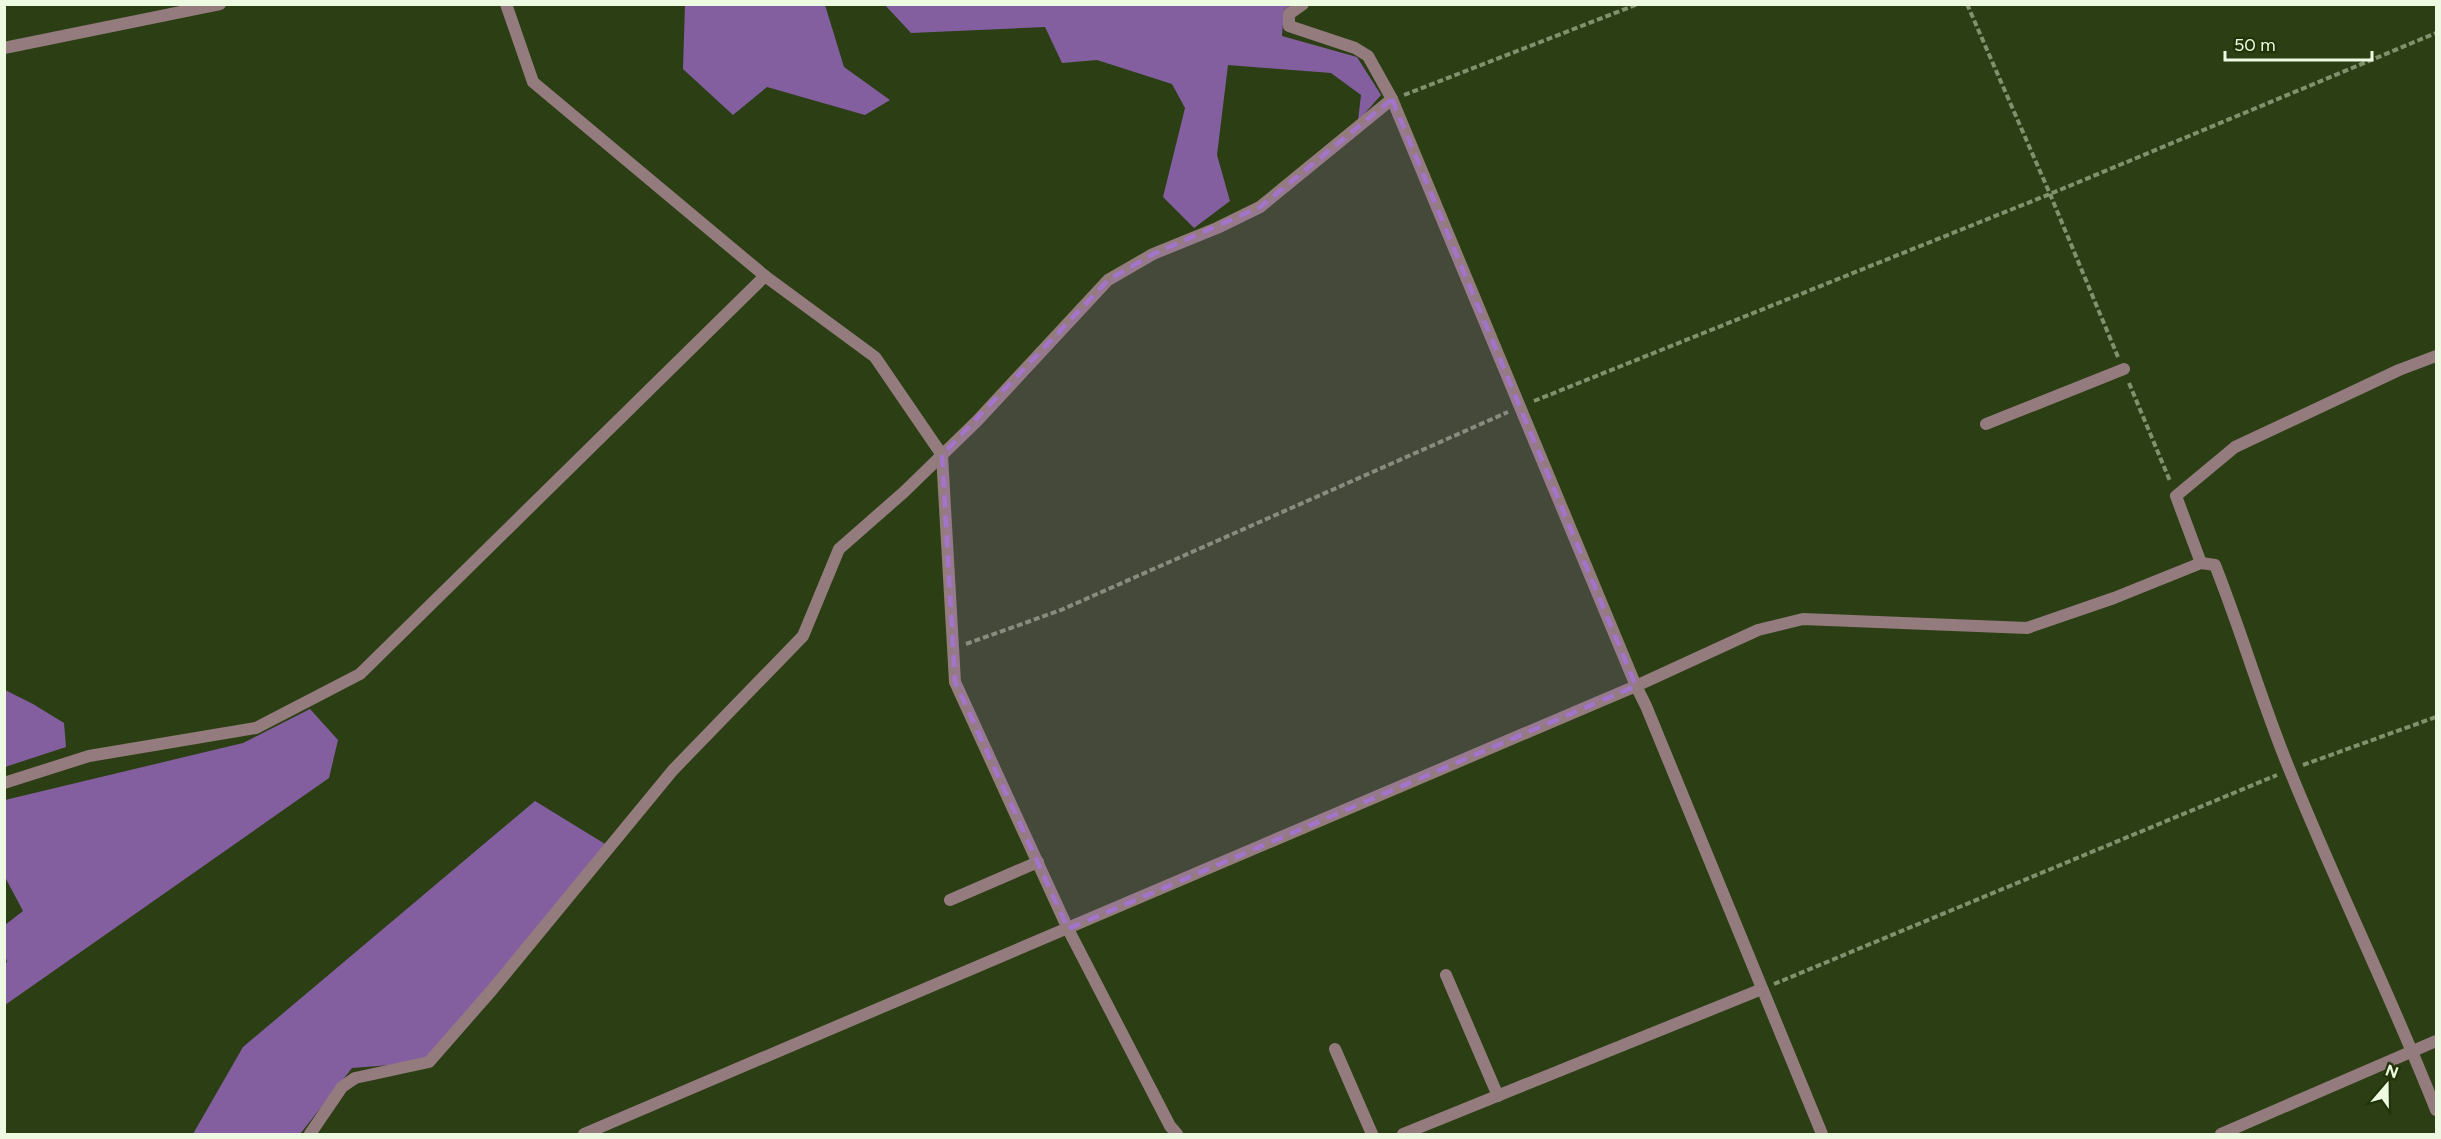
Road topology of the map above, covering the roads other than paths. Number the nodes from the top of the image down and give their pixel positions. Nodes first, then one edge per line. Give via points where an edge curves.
1 (220, 4) edge
2 (506, 4) edge
3 (1303, 4) edge
4 (4, 48) edge
5 (1392, 99) junction
6 (765, 276) junction
7 (2436, 356) edge
8 (2124, 369) road end
9 (1986, 424) dead end
10 (942, 455) junction
11 (2201, 563) junction
12 (1636, 686) junction
13 (4, 783) edge
14 (1038, 862) junction
15 (950, 900) dead end
16 (1068, 929) junction
17 (1446, 975) dead end
18 (1762, 989) junction
19 (2436, 1041) edge
20 (1335, 1048) dead end
21 (2413, 1051) junction
22 (1498, 1096) junction
23 (2436, 1110) edge
24 (310, 1134) edge
25 (584, 1134) edge
26 (1177, 1134) edge
27 (1372, 1134) edge
28 (1403, 1134) edge
29 (1822, 1134) edge
30 (2221, 1134) edge

1 - 4 street
2 - 6 street via 533,82
3 - 5 street via 1289,14 1289,26 1368,56
5 - 10 street via 1260,207 1153,254 1108,280
5 - 12 street
6 - 10 street via 875,357
6 - 13 street via 360,674 256,728 89,756
7 - 11 street via 2235,447 2176,496
8 - 9 street
10 - 14 street via 955,682
10 - 24 street via 839,549 803,636 673,770 429,1062 355,1078 342,1087
11 - 12 street via 2027,628 1803,619 1758,630
11 - 21 street via 2215,565 2289,770
12 - 16 street
12 - 18 street
14 - 15 street
14 - 16 street
16 - 25 street
16 - 26 street
17 - 22 street
18 - 22 street
18 - 29 street
19 - 21 street
20 - 27 street
21 - 23 street
21 - 30 street
22 - 28 street

